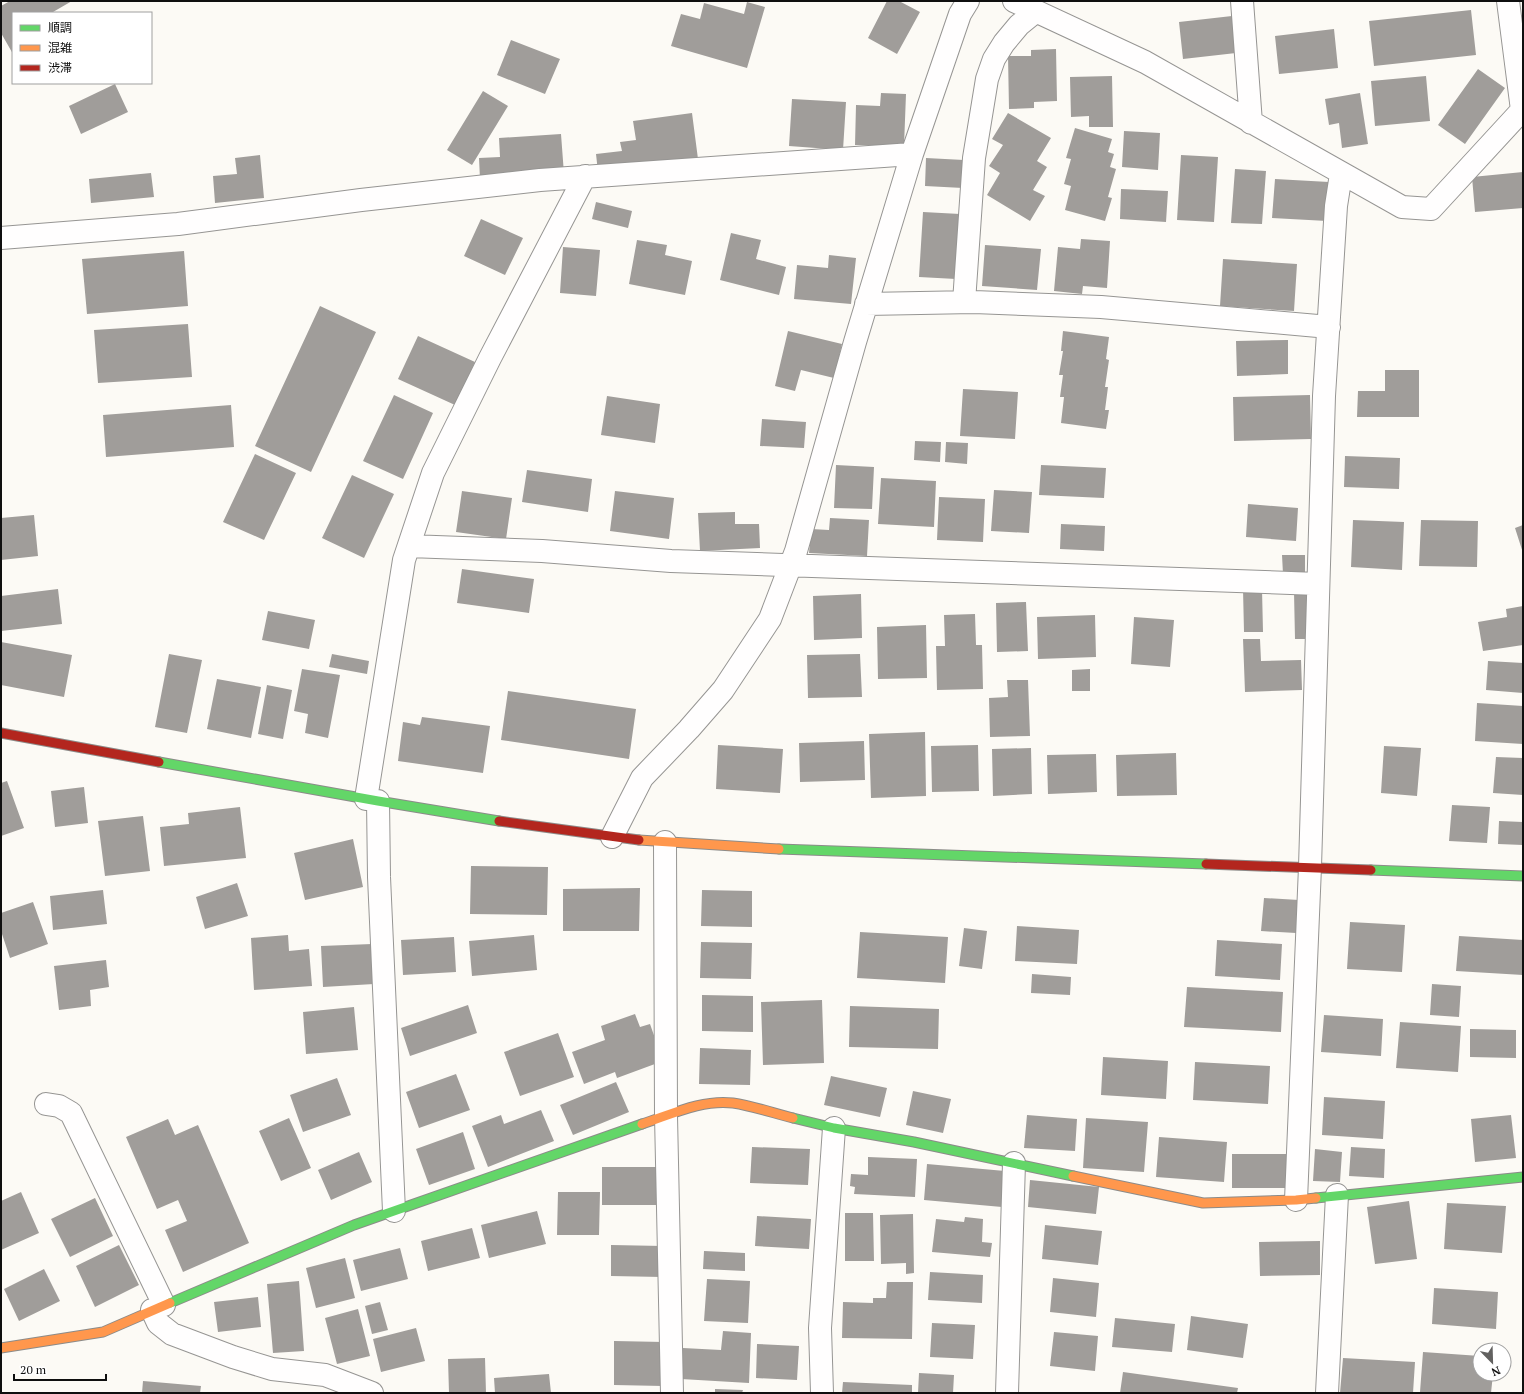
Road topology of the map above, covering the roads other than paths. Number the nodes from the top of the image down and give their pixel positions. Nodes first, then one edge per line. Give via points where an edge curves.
1 (968, 1) edge
2 (1014, 1) edge
3 (1242, 1) edge
4 (1508, 1) edge
5 (1035, 12) junction
6 (1522, 110) edge
7 (1251, 123) junction
8 (912, 154) junction
9 (1341, 174) junction
10 (585, 176) junction
11 (1, 238) edge
12 (964, 302) junction
13 (866, 304) junction
14 (1329, 327) junction
15 (409, 546) junction
16 (791, 564) junction
17 (1318, 584) junction
18 (1, 733) edge
19 (372, 800) junction
20 (612, 837) junction
21 (664, 842) junction
22 (1310, 867) junction
23 (1523, 876) edge
24 (46, 1104) dead end
25 (666, 1116) junction
26 (834, 1128) junction
27 (1014, 1162) junction
28 (1523, 1177) edge
29 (1337, 1195) junction
30 (1296, 1200) junction
31 (394, 1211) junction
32 (158, 1307) junction
33 (1, 1348) edge
34 (372, 1393) edge
35 (672, 1393) edge
36 (822, 1393) edge
37 (1008, 1393) edge
38 (1327, 1393) edge

1 - 8 street via 960,14
2 - 5 street
3 - 7 street
4 - 6 street
5 - 7 street via 1145,62
5 - 12 street via 1018,25 1004,43 994,59 987,79 974,158
6 - 9 street via 1431,209 1402,208
7 - 9 street
8 - 10 street
8 - 13 street
9 - 14 street via 1336,206
10 - 11 street via 361,200 178,224
10 - 15 street via 433,473
12 - 13 street
12 - 14 street via 1101,308
13 - 16 street
14 - 17 street via 1324,396
15 - 16 street via 542,551 671,561
15 - 19 street via 404,560
16 - 17 street
16 - 20 street via 770,619 723,690 642,778
17 - 22 street
18 - 19 street
19 - 20 street
19 - 31 street via 379,892
20 - 21 street
21 - 22 street via 755,848
21 - 25 street
22 - 23 street
22 - 30 street
24 - 32 street via 59,1106 71,1113
25 - 26 street via 693,1107 732,1103
25 - 31 street
25 - 35 street
26 - 27 street
26 - 36 street via 820,1328
27 - 30 street via 1203,1203
27 - 37 street
28 - 29 street
29 - 30 street
29 - 38 street
31 - 32 street
32 - 33 street via 103,1332
32 - 34 street via 158,1323 172,1334 260,1367 325,1375

